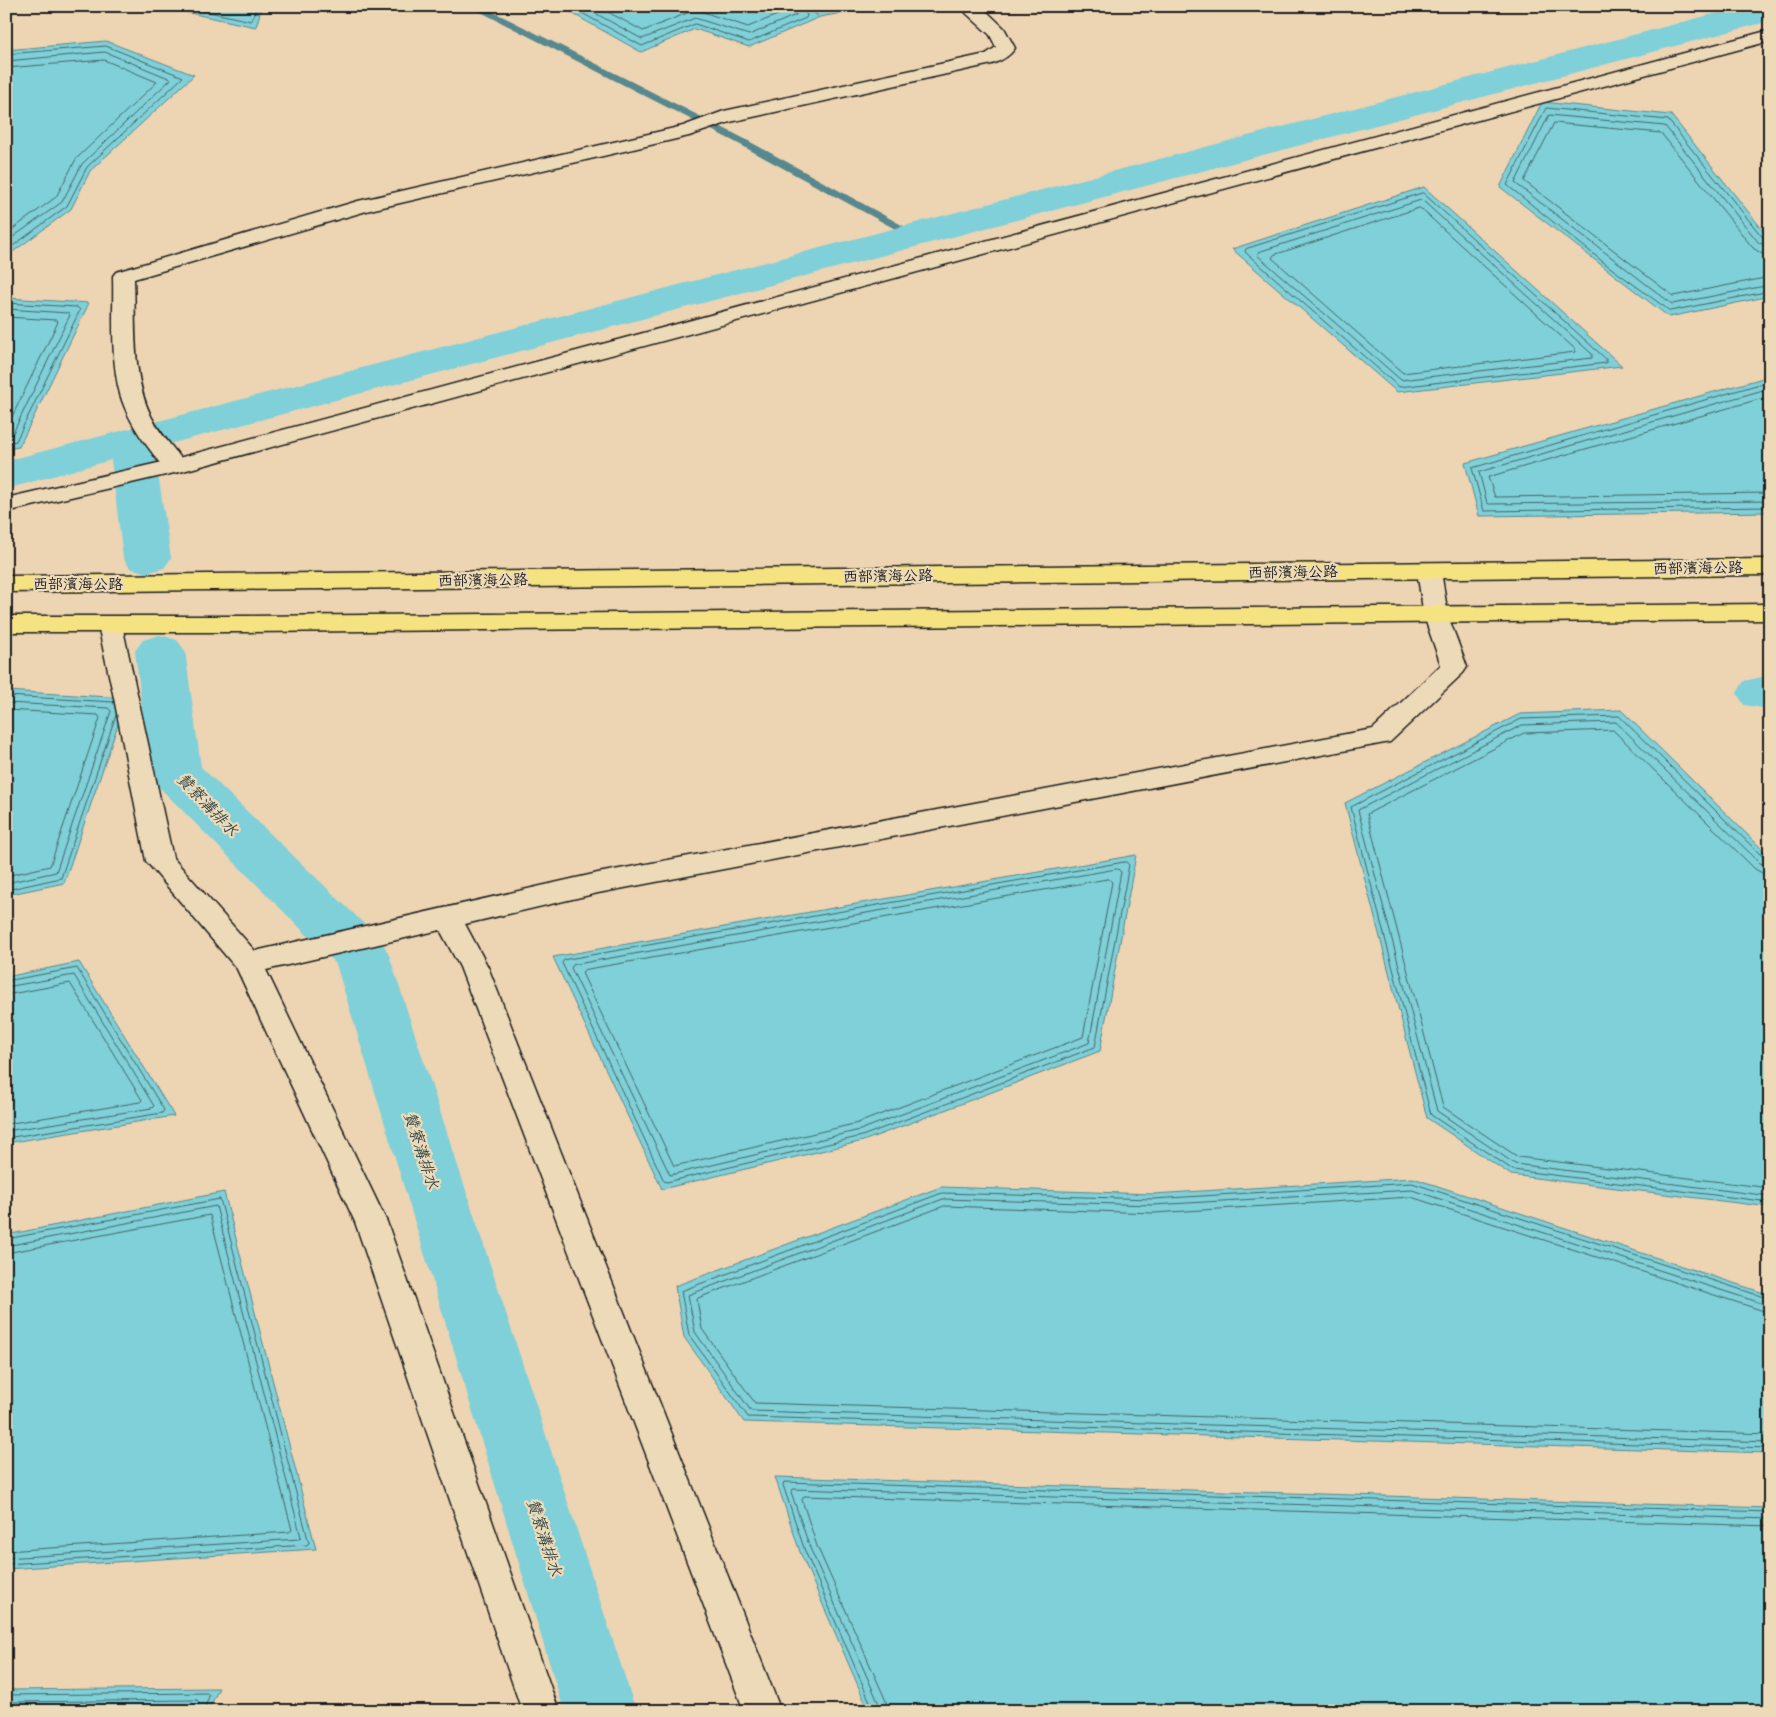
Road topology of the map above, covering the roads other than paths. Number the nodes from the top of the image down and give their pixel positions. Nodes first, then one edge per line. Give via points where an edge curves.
1 (972, 6) edge
2 (1770, 35) edge
3 (168, 459) junction
4 (6, 506) edge
5 (1770, 567) edge
6 (1429, 571) junction
7 (6, 584) edge
8 (1770, 612) edge
9 (1436, 616) junction
10 (6, 624) edge
11 (110, 625) junction
12 (447, 918) junction
13 (249, 962) junction
14 (541, 1711) edge
15 (763, 1711) edge

1 - 3 street via 998,32 1006,48 992,58 724,117 689,130 365,205 122,276 130,385 143,423
2 - 3 street
3 - 4 street via 78,490
5 - 6 main road, 西部濱海公路
6 - 7 main road, 西部濱海公路
6 - 9 street
8 - 9 main road
9 - 11 main road
9 - 12 street via 1454,667 1381,736 598,883
10 - 11 main road
11 - 13 street via 160,861
12 - 13 street
12 - 15 street via 474,967
13 - 14 street via 371,1222

